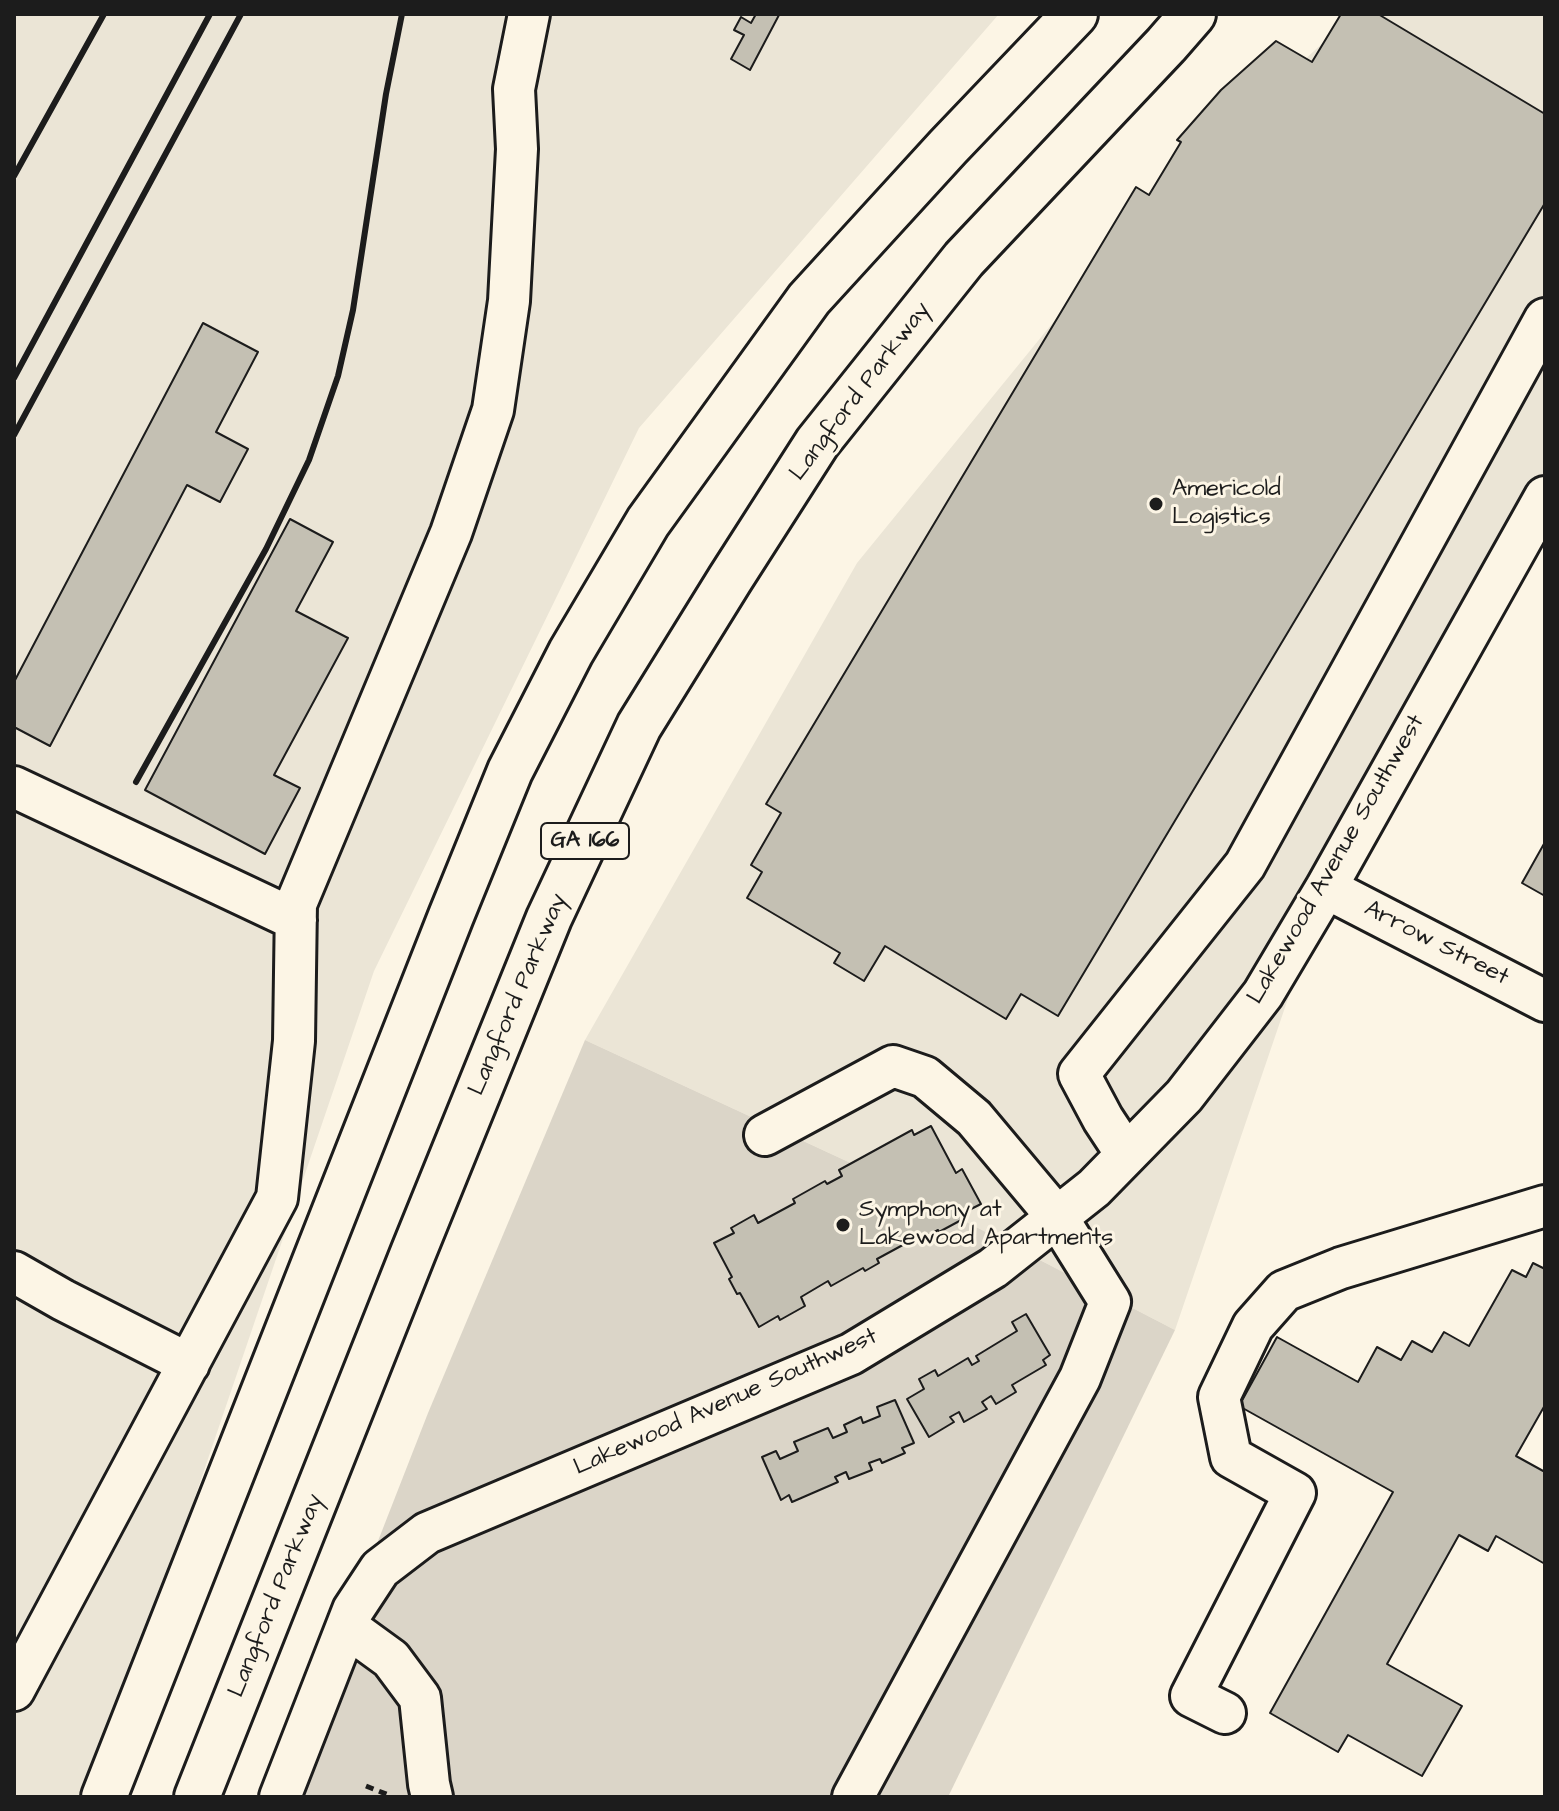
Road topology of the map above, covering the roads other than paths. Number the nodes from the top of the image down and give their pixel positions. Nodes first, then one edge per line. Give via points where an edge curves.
1 (529, 14) edge
2 (1075, 14) edge
3 (1193, 14) edge
4 (1545, 319) edge
5 (1545, 497) edge
6 (14, 787) edge
7 (1326, 888) junction
8 (296, 920) junction
9 (1545, 1001) edge
10 (765, 1135) dead end
11 (1126, 1154) junction
12 (1545, 1206) edge
13 (1057, 1217) junction
14 (14, 1272) edge
15 (189, 1364) junction
16 (347, 1627) junction
17 (25, 1645) edge
18 (14, 1690) edge
19 (1225, 1713) dead end
20 (104, 1797) edge
21 (197, 1797) edge
22 (280, 1797) edge
23 (432, 1797) edge
24 (853, 1797) edge

1 - 8 street via 514,89 517,149 509,301 493,410 451,533 296,904
2 - 20 highway via 809,299 648,522 571,652 510,771
3 - 21 highway, Langford Parkway / GA 166 via 964,259 817,443 639,726 549,918
4 - 11 street via 1245,865 1079,1074
5 - 7 street, Lakewood Avenue Southwest
6 - 8 street
7 - 9 street, Arrow Street
7 - 11 street, Lakewood Avenue Southwest via 1263,994 1184,1096
8 - 15 street via 294,1041 277,1198
10 - 13 street via 893,1066 925,1077 974,1118
11 - 13 street, Lakewood Avenue Southwest
12 - 19 street via 1341,1268 1284,1291 1253,1326 1219,1397 1231,1457 1295,1493 1191,1696
13 - 16 street, Lakewood Avenue Southwest via 993,1268 851,1354 427,1533 380,1569
13 - 24 street via 1110,1302 1080,1378
14 - 15 street
15 - 17 street
16 - 22 street, Lakewood Avenue Southwest
16 - 23 street via 391,1659 420,1698
17 - 18 street

